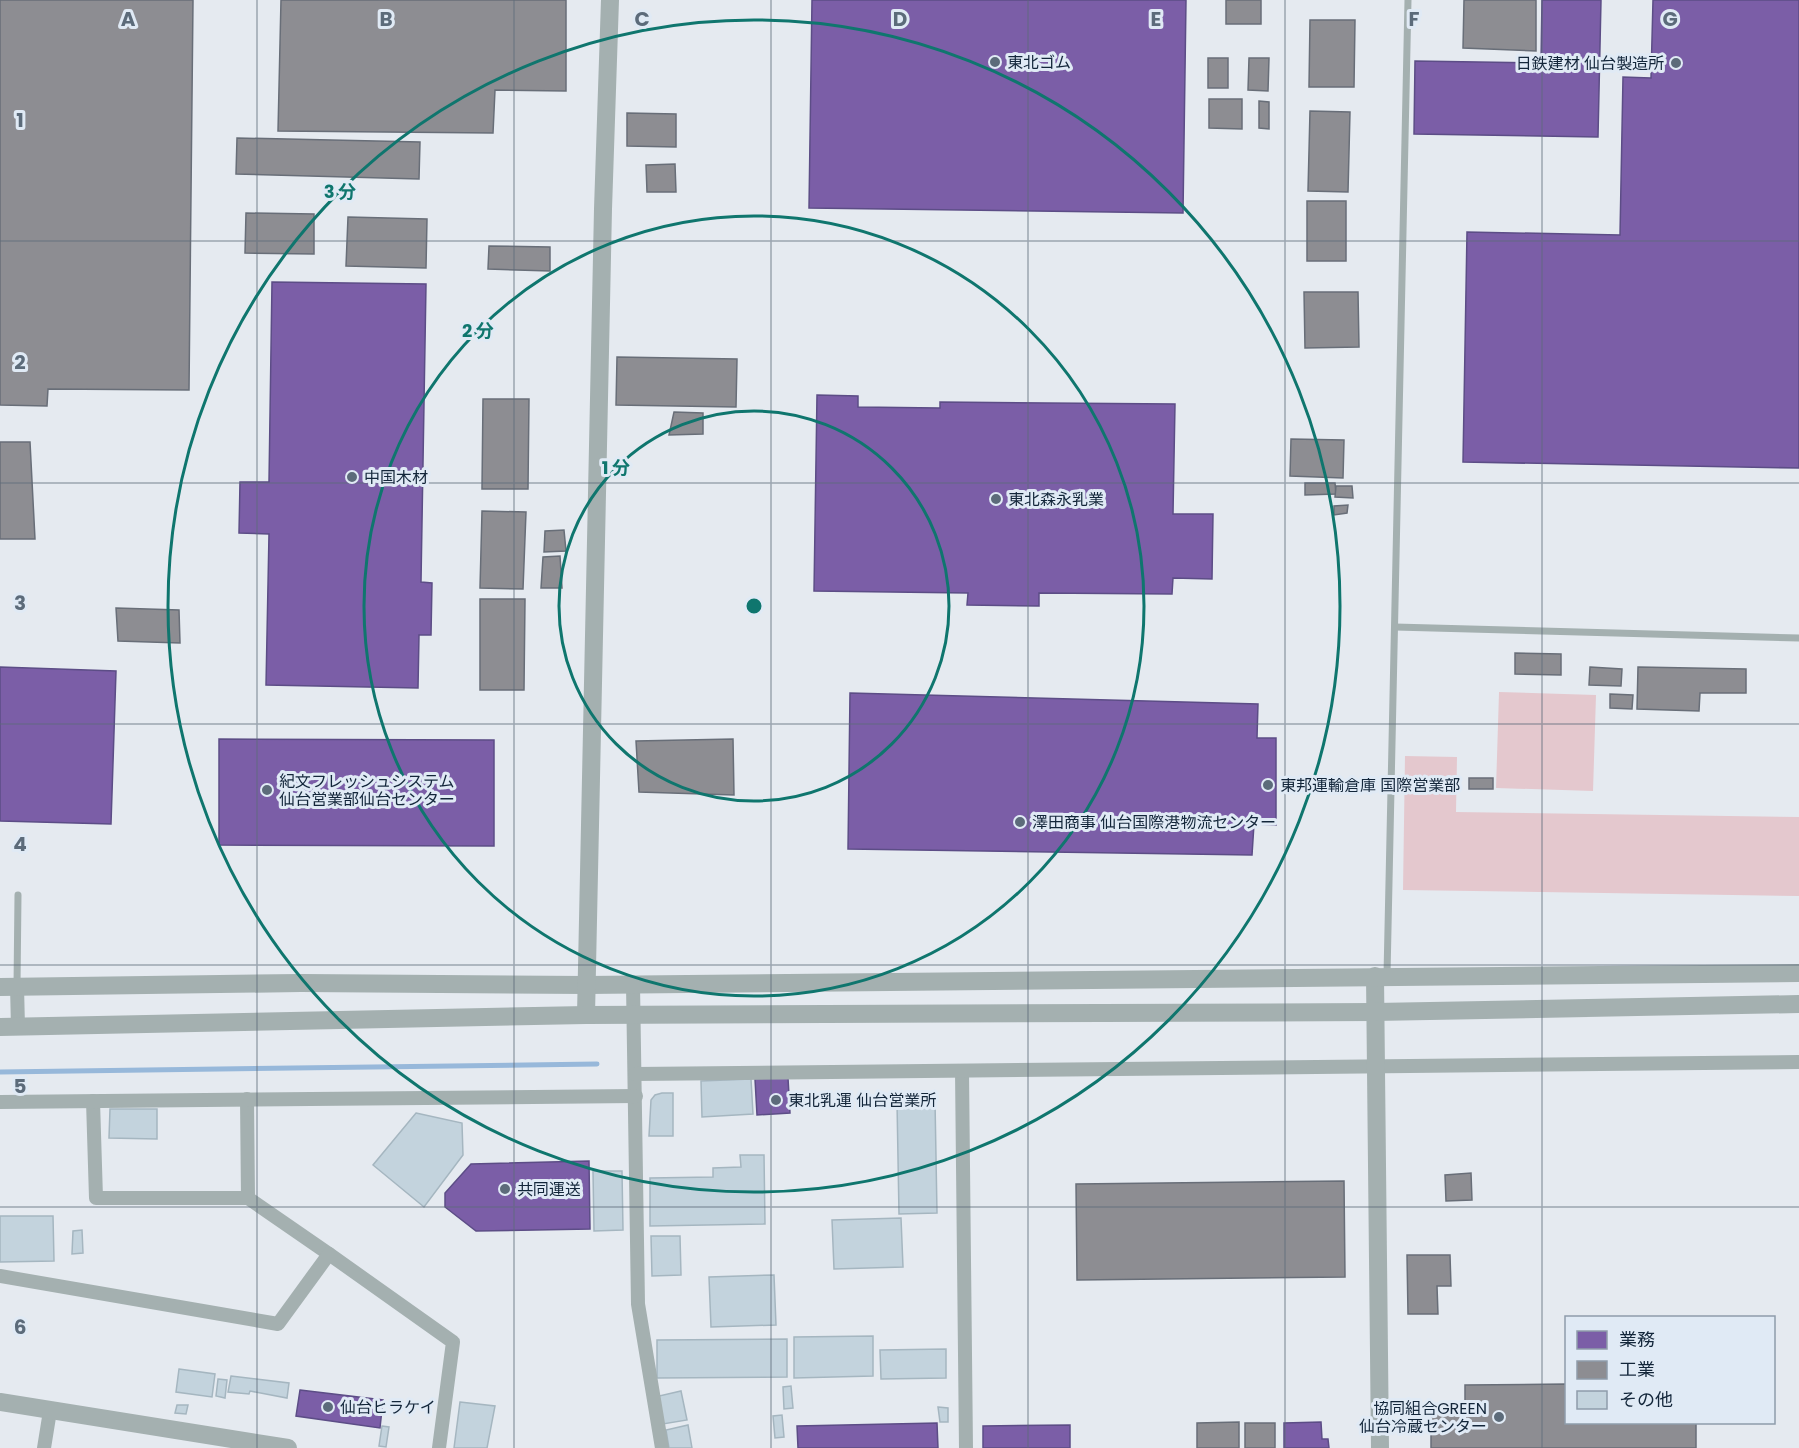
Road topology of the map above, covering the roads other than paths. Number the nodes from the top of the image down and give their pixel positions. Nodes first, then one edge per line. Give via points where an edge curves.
1 (610, 0) edge
2 (1408, 0) edge
3 (1395, 627) junction
4 (1799, 638) edge
5 (18, 895) dead end
6 (1799, 972) edge
7 (1381, 976) junction
8 (633, 985) junction
9 (9, 986) edge
10 (586, 986) junction
11 (1799, 1005) edge
12 (1375, 1012) junction
13 (586, 1015) junction
14 (634, 1016) junction
15 (9, 1027) edge
16 (1799, 1062) edge
17 (1377, 1066) junction
18 (962, 1071) junction
19 (635, 1074) junction
20 (636, 1096) junction
21 (247, 1099) junction
22 (93, 1101) junction
23 (0, 1102) edge
24 (248, 1198) junction
25 (329, 1254) junction
26 (0, 1276) edge
27 (0, 1402) edge
28 (50, 1411) junction
29 (218, 1443) edge
30 (44, 1448) edge
31 (288, 1448) edge
32 (439, 1448) edge
33 (662, 1448) edge
34 (966, 1448) edge
35 (1380, 1448) edge

1 - 10 street
2 - 3 lane
3 - 4 lane
3 - 7 lane
5 - 9 lane
6 - 7 street
7 - 8 street
7 - 12 street
8 - 10 street
8 - 14 street
9 - 10 street
9 - 15 street
10 - 13 street
11 - 12 street
12 - 14 street
12 - 17 street
13 - 14 street
13 - 15 street
14 - 19 street
16 - 17 street
17 - 18 street
17 - 35 street
18 - 19 street
18 - 34 street
19 - 20 street
20 - 21 street
20 - 33 street via 638,1304
21 - 22 street
21 - 24 street
22 - 23 street
22 - 24 street via 96,1198
24 - 25 street
25 - 26 street via 278,1324
25 - 32 street via 453,1342
27 - 28 street
28 - 29 street
28 - 30 street
29 - 31 street

